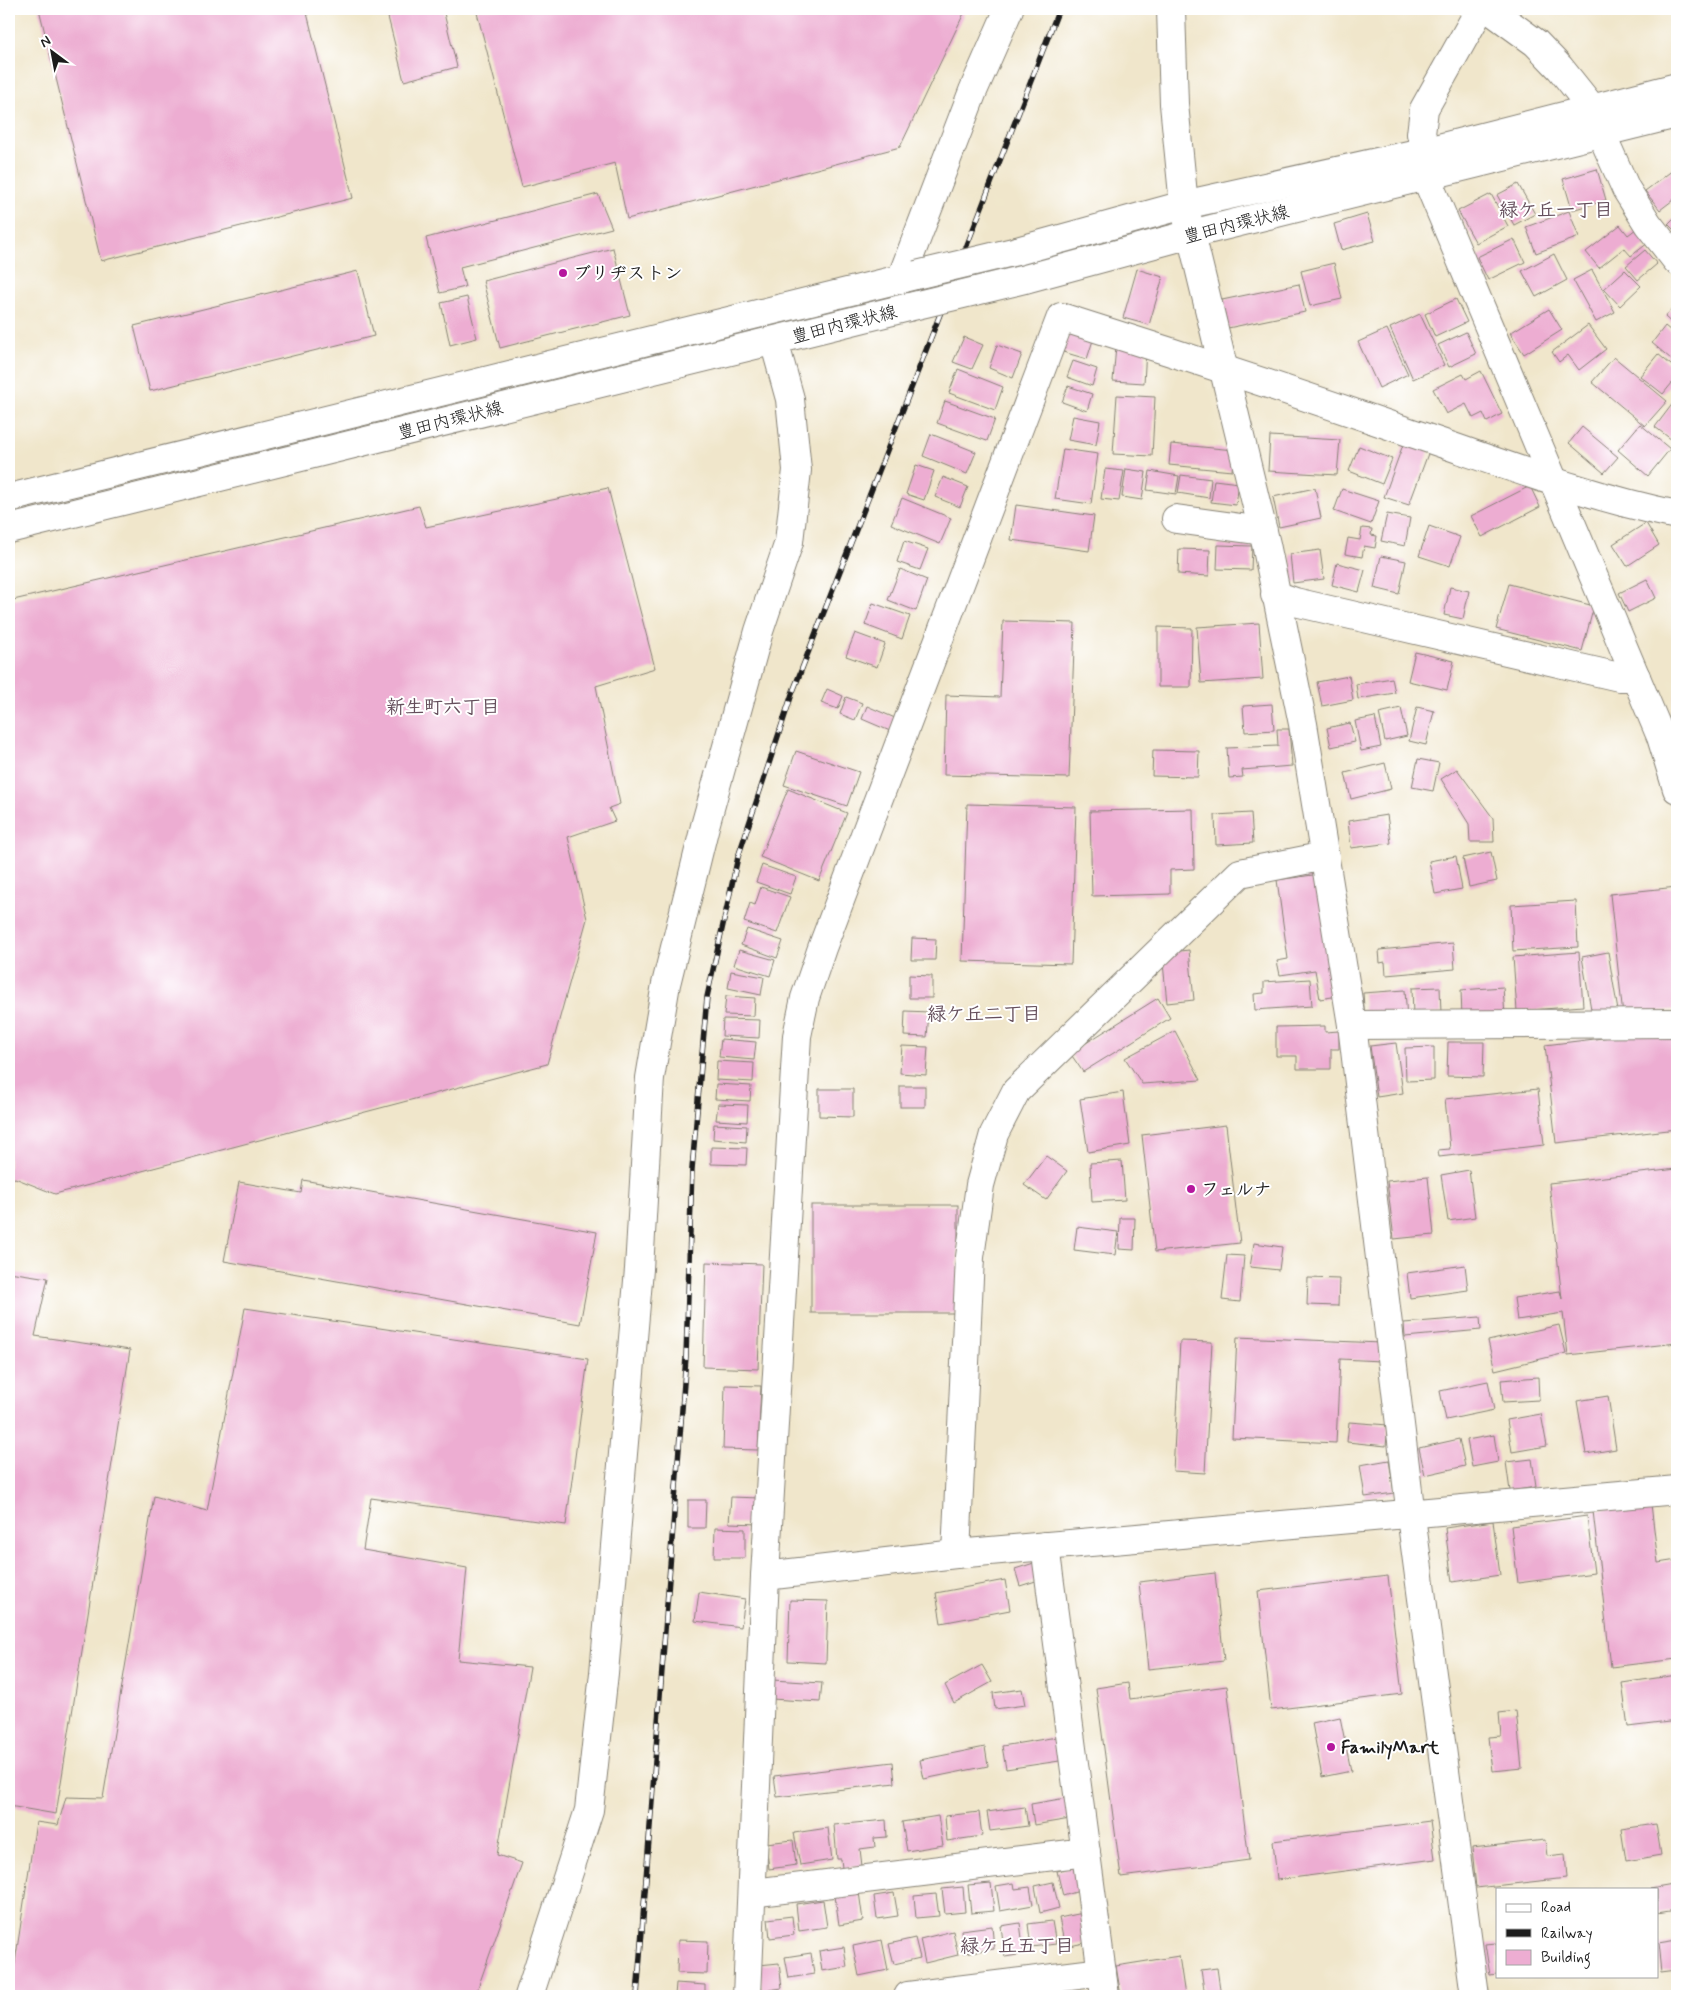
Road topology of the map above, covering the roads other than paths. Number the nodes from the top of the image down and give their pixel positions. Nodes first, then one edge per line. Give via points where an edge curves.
1 (1009, 9) edge
2 (1171, 9) edge
3 (1480, 9) edge
4 (1489, 9) edge
5 (1677, 86) edge
6 (1677, 114) edge
7 (1597, 121) junction
8 (1426, 164) junction
9 (1184, 205) junction
10 (1192, 234) junction
11 (1677, 261) edge
12 (908, 277) junction
13 (774, 341) junction
14 (1224, 368) junction
15 (1553, 481) junction
16 (9, 498) edge
17 (1677, 515) edge
18 (1176, 519) dead end
19 (9, 529) edge
20 (1263, 531) junction
21 (1275, 595) junction
22 (1636, 677) junction
23 (1677, 789) edge
24 (1325, 856) junction
25 (1677, 1023) edge
26 (1352, 1025) junction
27 (1677, 1490) edge
28 (1411, 1516) junction
29 (1045, 1546) junction
30 (956, 1554) junction
31 (765, 1576) junction
32 (1086, 1852) junction
33 (752, 1893) junction
34 (1103, 1984) edge
35 (981, 1992) edge
36 (529, 1996) edge
37 (747, 1996) edge
38 (908, 1996) edge
39 (1475, 1996) edge

1 - 12 street via 973,91
2 - 9 street via 1174,104
3 - 8 street via 1424,109 1420,134
4 - 7 street via 1536,43 1560,68
5 - 7 street, 豊田内環状線
6 - 7 street, 豊田内環状線
7 - 8 street, 豊田内環状線
7 - 11 street via 1626,189
8 - 9 street, 豊田内環状線
8 - 10 street, 豊田内環状線
8 - 15 street
9 - 10 street
9 - 12 street, 豊田内環状線, bridge
10 - 13 street, 豊田内環状線, bridge
10 - 14 street
12 - 16 street, 豊田内環状線
13 - 19 street, 豊田内環状線
13 - 36 street via 790,398 797,470 789,542 759,631 705,826 666,984 650,1078 639,1270 589,1810
14 - 15 street
14 - 20 street
14 - 31 street via 1060,317 805,998 797,1036
15 - 17 street via 1627,504
15 - 22 street
18 - 20 street
20 - 21 street
21 - 22 street via 1619,678
21 - 24 street via 1303,724
22 - 23 street via 1661,737
24 - 26 street
24 - 30 street via 1240,873 1016,1091 994,1134 980,1185 970,1257
25 - 26 street
26 - 28 street
27 - 28 street
28 - 29 street
28 - 39 street
29 - 30 street
29 - 32 street
30 - 31 street
31 - 33 street
32 - 33 street
32 - 34 street
33 - 37 street
34 - 35 street
35 - 38 street

